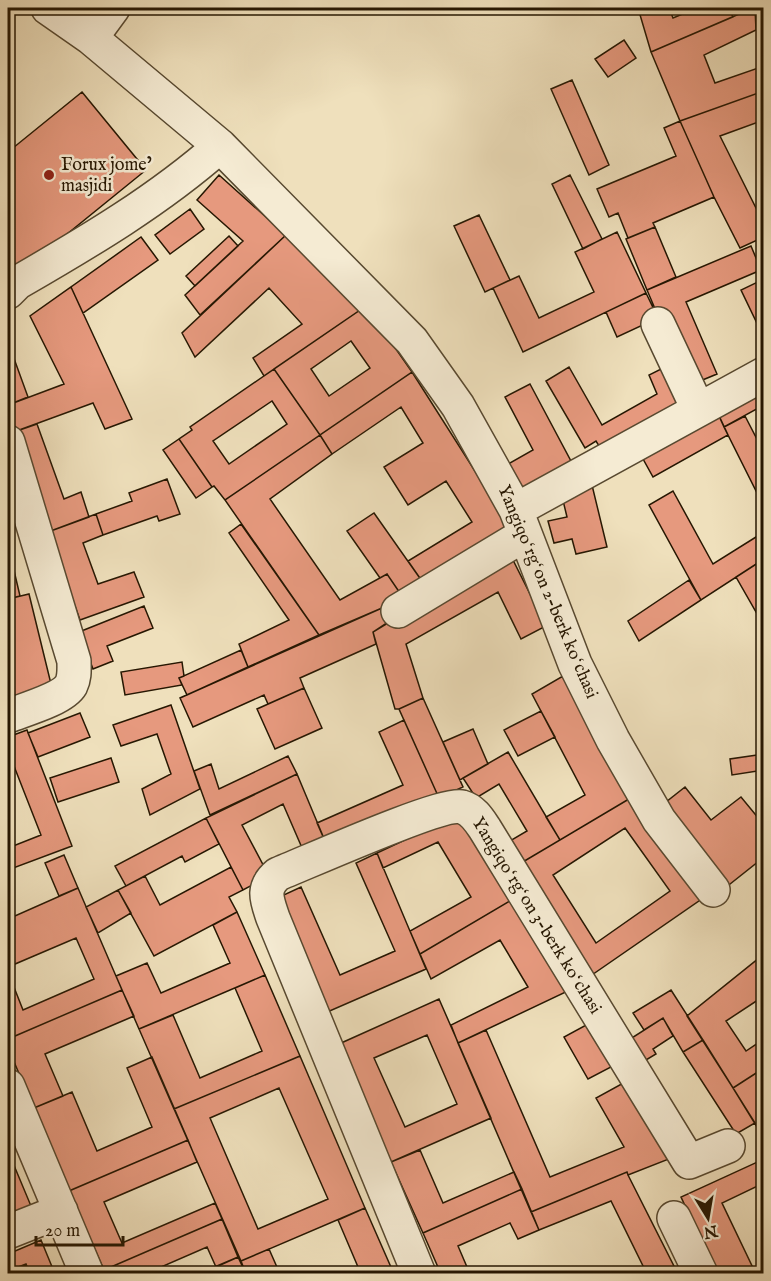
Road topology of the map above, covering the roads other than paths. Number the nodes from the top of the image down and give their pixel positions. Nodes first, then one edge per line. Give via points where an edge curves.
1 (48, 8) edge
2 (113, 8) edge
3 (91, 38) junction
4 (220, 146) junction
5 (8, 292) edge
6 (657, 324) dead end
7 (764, 374) edge
8 (699, 408) junction
9 (8, 442) edge
10 (520, 522) junction
11 (398, 611) dead end
12 (8, 716) edge
13 (713, 890) dead end
14 (8, 1086) edge
15 (728, 1146) dead end
16 (61, 1211) junction
17 (674, 1218) dead end
18 (8, 1232) edge
19 (87, 1274) edge
20 (420, 1274) edge
21 (701, 1274) edge

1 - 3 street, Yangiqoʻrgʻon 2-berk koʻchasi
2 - 3 street
3 - 4 street, Yangiqoʻrgʻon 2-berk koʻchasi
4 - 5 street via 149,202
4 - 10 street, Yangiqoʻrgʻon 2-berk koʻchasi via 412,341 458,406
6 - 8 street
7 - 8 street
8 - 10 street
9 - 12 street via 74,661 74,675 64,693
10 - 11 street
10 - 13 street, Yangiqoʻrgʻon 2-berk koʻchasi via 575,664 613,740 659,820
14 - 16 street
15 - 20 street, Yangiqoʻrgʻon 3-berk koʻchasi via 689,1162 473,813 461,807 418,817 278,874 267,887 273,918
16 - 18 street
16 - 19 street
17 - 21 street

